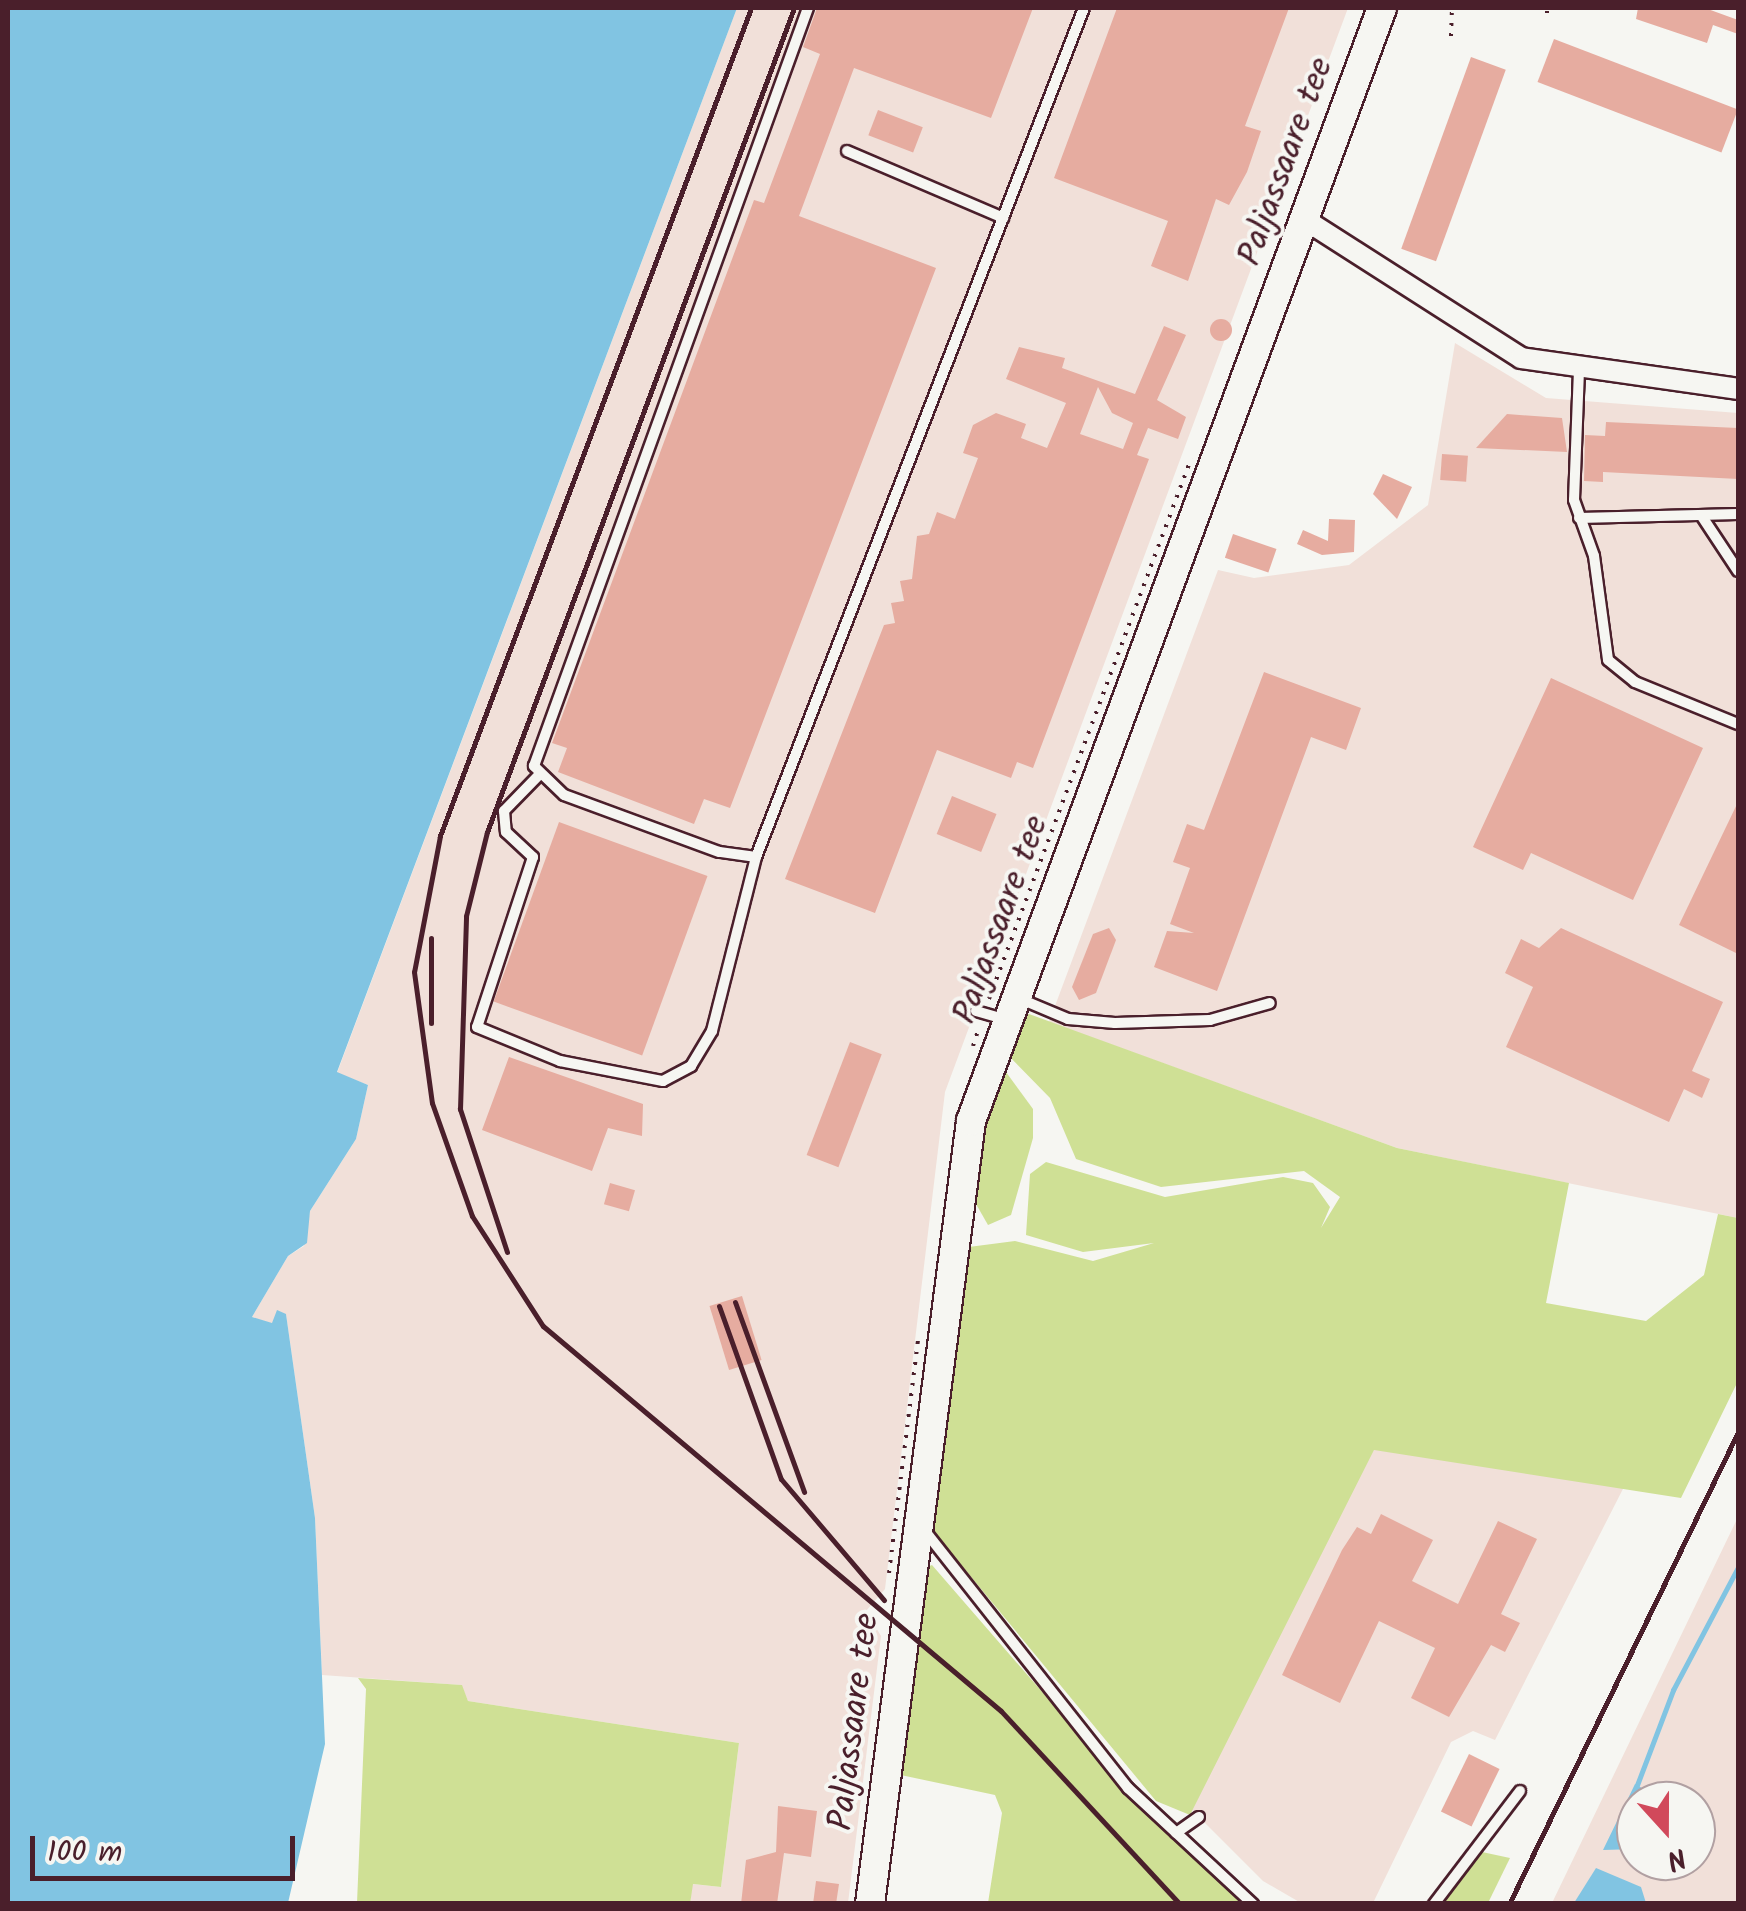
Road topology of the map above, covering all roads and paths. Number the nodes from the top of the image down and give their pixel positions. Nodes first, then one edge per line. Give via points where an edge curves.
1 (808, 8) edge
2 (1084, 8) edge
3 (1382, 8) edge
4 (1452, 8) edge
5 (1451, 36) dead end
6 (846, 152) dead end
7 (1003, 218) junction
8 (1307, 221) junction
9 (1578, 370) junction
10 (1738, 389) edge
11 (1700, 514) junction
12 (1738, 514) edge
13 (1579, 518) junction
14 (1738, 571) edge
15 (1738, 724) edge
16 (538, 776) junction
17 (756, 856) junction
18 (1270, 1003) dead end
19 (1009, 1007) junction
20 (976, 1011) dead end
21 (918, 1523) junction
22 (1520, 1791) dead end
23 (1199, 1817) dead end
24 (1176, 1833) junction
25 (870, 1904) edge
26 (1252, 1904) edge
27 (1434, 1904) edge

1 - 16 lane via 553,716 536,740
2 - 7 lane
3 - 8 street, Paljassaare tee
4 - 5 path
6 - 7 lane
7 - 17 lane
8 - 9 street via 1521,358
8 - 19 street, Paljassaare tee
9 - 10 street
9 - 13 lane
11 - 12 lane
11 - 13 lane
11 - 14 lane
13 - 15 lane via 1594,556 1608,660 1635,682
16 - 17 lane via 719,852
16 - 17 lane via 504,812 506,832 533,857 474,1013 477,1027 560,1061 663,1081 690,1066 718,1012
18 - 19 lane via 1210,1020 1115,1023
19 - 20 lane
19 - 21 street, Paljassaare tee via 971,1120
21 - 24 lane via 1128,1788
21 - 25 street, Paljassaare tee
22 - 27 lane
23 - 24 lane
24 - 26 lane

